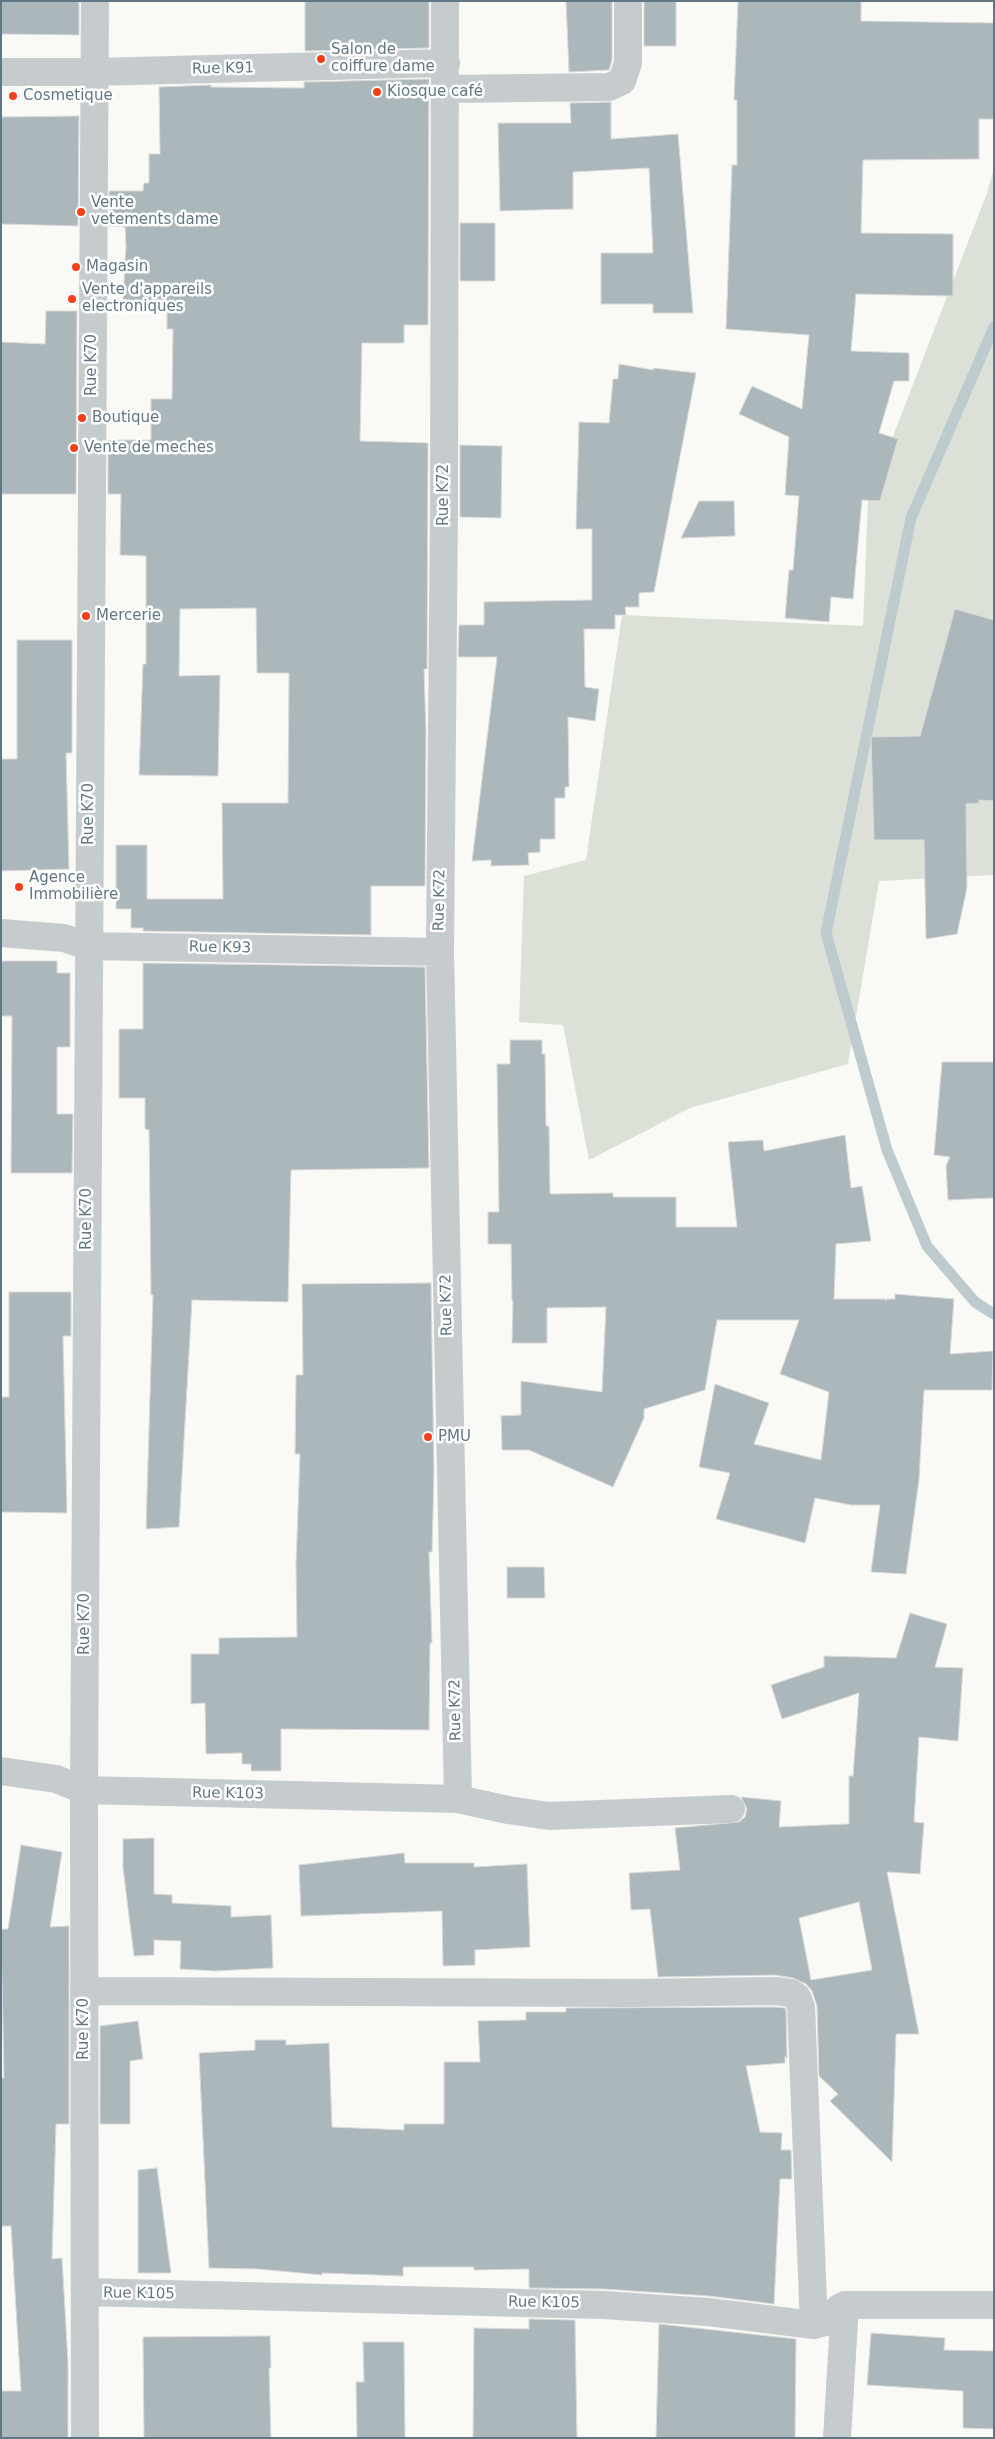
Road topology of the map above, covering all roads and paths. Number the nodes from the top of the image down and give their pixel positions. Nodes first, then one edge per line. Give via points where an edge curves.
1 (94, 1) edge
2 (445, 1) edge
3 (628, 1) edge
4 (1, 72) edge
5 (94, 72) junction
6 (446, 76) junction
7 (1, 933) edge
8 (88, 946) junction
9 (440, 952) junction
10 (1, 1771) edge
11 (84, 1790) junction
12 (458, 1799) junction
13 (730, 1810) dead end
14 (84, 1991) junction
15 (85, 2292) junction
16 (845, 2305) junction
17 (994, 2305) edge
18 (814, 2325) junction
19 (85, 2438) edge
20 (837, 2438) edge

1 - 5 street, Rue K70
2 - 6 street, Rue K72
3 - 6 street, Rue K91 via 628,63 622,81 609,87
4 - 5 street, Rue K91
5 - 6 street, Rue K91
5 - 8 street, Rue K70
6 - 9 street, Rue K72
7 - 8 street, Rue K93 via 64,938
8 - 9 street, Rue K93
8 - 11 street, Rue K70
9 - 12 street, Rue K72
10 - 11 street, Rue K103 via 56,1779
11 - 12 street, Rue K103
11 - 14 street, Rue K70
12 - 13 street, Rue K103 via 549,1816
14 - 15 street, Rue K70
14 - 18 street via 791,1993 802,2007
15 - 18 street, Rue K105 via 604,2305 708,2312
15 - 19 street, Rue K70
16 - 17 street
16 - 18 street via 829,2321
16 - 20 street

